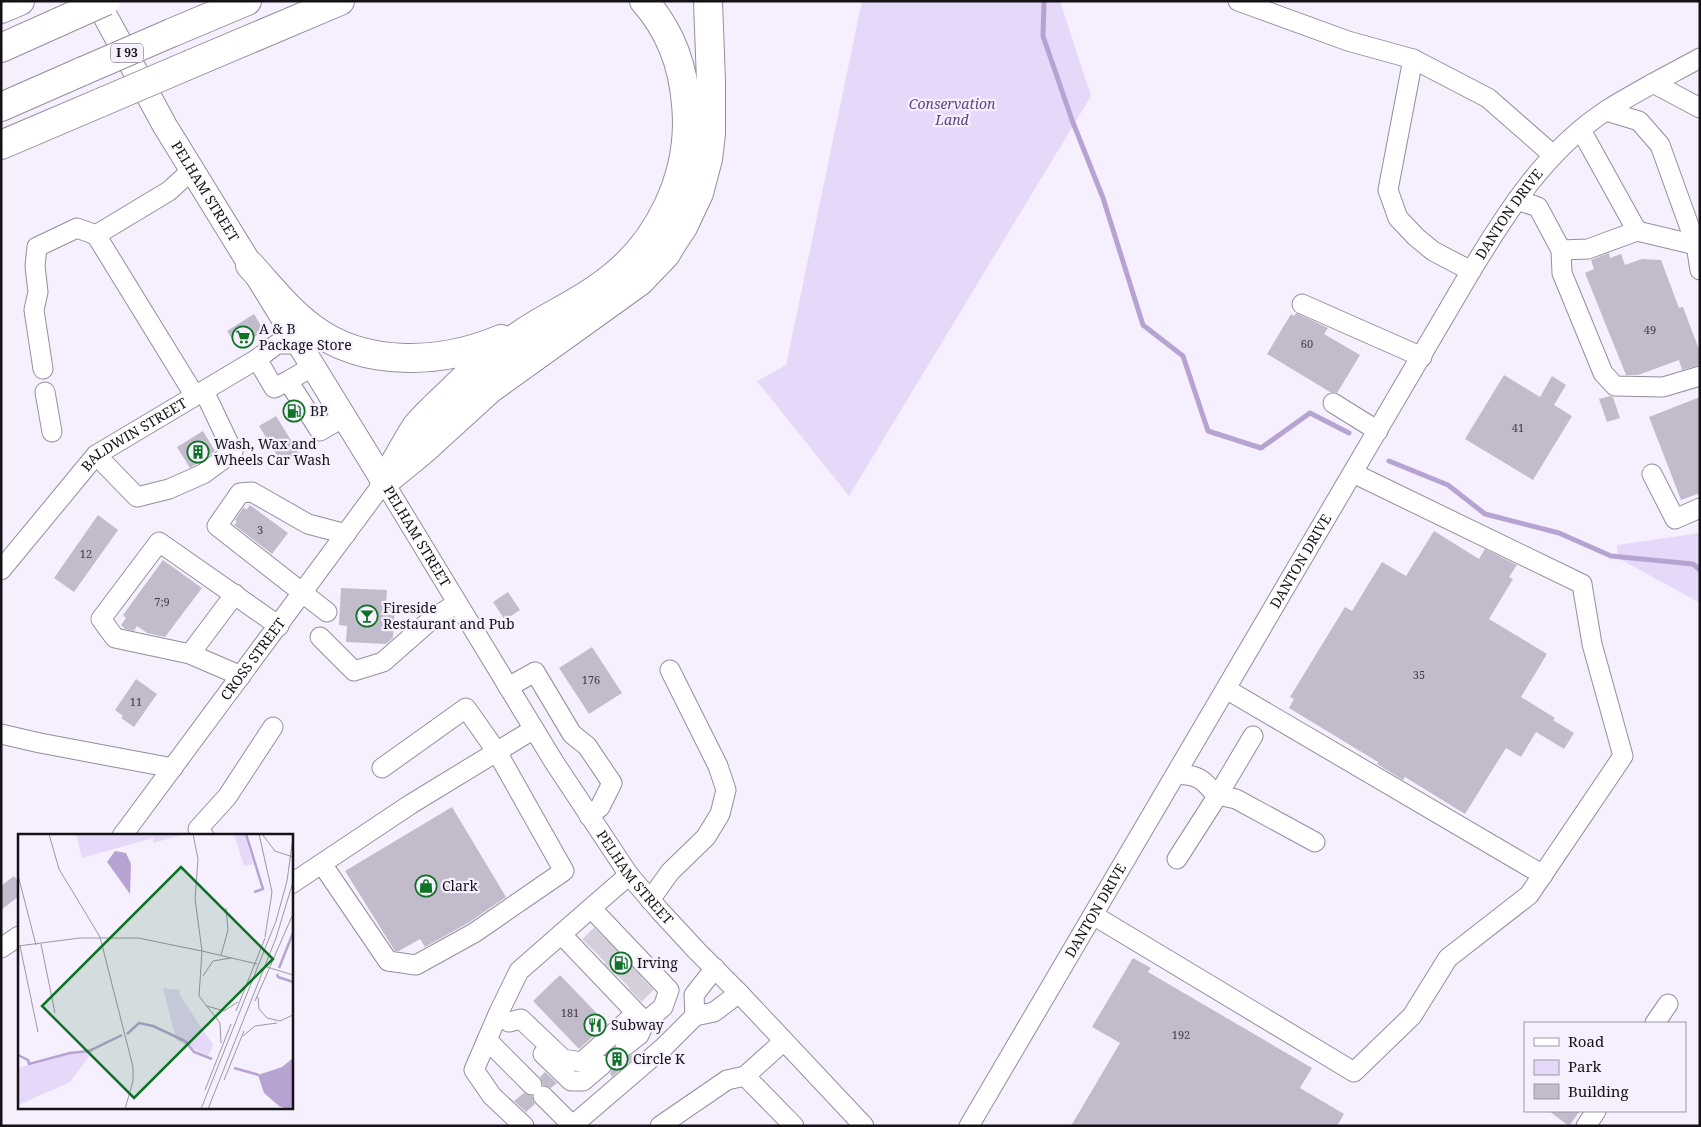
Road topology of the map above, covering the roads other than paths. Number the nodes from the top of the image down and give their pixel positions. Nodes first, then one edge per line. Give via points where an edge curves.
1 (20, 1) edge
2 (97, 1) edge
3 (106, 1) edge
4 (247, 1) edge
5 (340, 1) edge
6 (644, 1) edge
7 (708, 1) edge
8 (1238, 1) edge
9 (1, 10) edge
10 (1, 48) edge
11 (1700, 58) edge
12 (1413, 59) junction
13 (1653, 84) junction
14 (1, 107) edge
15 (1700, 108) edge
16 (1606, 111) junction
17 (1581, 130) junction
18 (1, 145) edge
19 (1553, 155) junction
20 (192, 170) junction
21 (1517, 200) junction
22 (1637, 230) junction
23 (96, 234) junction
24 (1698, 246) edge
25 (1561, 250) junction
26 (250, 264) junction
27 (1700, 270) edge
28 (1472, 272) junction
29 (1302, 304) dead end
30 (535, 325) junction
31 (300, 344) junction
32 (1422, 356) junction
33 (257, 359) junction
34 (313, 366) junction
35 (43, 369) dead end
36 (1700, 376) edge
37 (288, 380) junction
38 (45, 392) dead end
39 (199, 393) junction
40 (1333, 404) dead end
41 (344, 417) junction
42 (1378, 431) junction
43 (52, 432) dead end
44 (96, 455) junction
45 (1353, 473) junction
46 (1652, 474) dead end
47 (384, 482) junction
48 (1700, 508) edge
49 (346, 534) junction
50 (1, 570) edge
51 (303, 592) junction
52 (235, 594) junction
53 (457, 603) junction
54 (327, 612) dead end
55 (279, 626) junction
56 (320, 637) dead end
57 (190, 654) junction
58 (670, 670) dead end
59 (241, 676) junction
60 (508, 687) junction
61 (1226, 689) junction
62 (272, 727) dead end
63 (534, 729) junction
64 (1, 734) edge
65 (1253, 736) dead end
66 (497, 752) junction
67 (173, 768) junction
68 (382, 768) dead end
69 (1176, 774) junction
70 (1215, 793) junction
71 (589, 816) junction
72 (124, 834) edge
73 (202, 834) edge
74 (1315, 842) dead end
75 (1178, 859) dead end
76 (322, 864) junction
77 (629, 875) junction
78 (1543, 875) junction
79 (292, 883) edge
80 (650, 900) junction
81 (591, 908) junction
82 (1093, 915) junction
83 (561, 934) junction
84 (18, 937) edge
85 (1, 948) edge
86 (715, 968) junction
87 (620, 969) junction
88 (739, 993) junction
89 (1668, 1004) dead end
90 (663, 1007) junction
91 (504, 1017) junction
92 (689, 1022) junction
93 (1656, 1022) edge
94 (487, 1040) junction
95 (784, 1041) junction
96 (625, 1046) tunnel mouth
97 (602, 1065) tunnel mouth
98 (745, 1076) junction
99 (1595, 1112) edge
100 (524, 1126) edge
101 (572, 1126) edge
102 (660, 1126) edge
103 (794, 1126) edge
104 (864, 1126) edge
105 (969, 1126) edge
106 (1586, 1126) edge

1 - 9 highway
2 - 20 main road, PELHAM STREET
3 - 10 highway, bridge
4 - 14 highway, I 93, bridge
5 - 18 highway, bridge
6 - 30 highway via 665,29 674,48 685,90 687,135 671,200 649,238 620,271
7 - 47 highway via 711,134 708,159 699,193 666,254 639,282 490,389
8 - 12 street via 1348,41
11 - 13 street, DANTON DRIVE
12 - 19 street via 1488,98
12 - 28 street via 1388,190 1398,218 1416,237 1433,251
13 - 15 street
13 - 16 street, DANTON DRIVE
16 - 17 street, DANTON DRIVE
16 - 24 street via 1639,121 1660,145
17 - 19 street, DANTON DRIVE
17 - 22 street
19 - 21 street, DANTON DRIVE
20 - 23 street via 169,191
20 - 26 main road, PELHAM STREET
21 - 25 street via 1538,207
21 - 28 street, DANTON DRIVE
22 - 24 street
22 - 25 street via 1588,249
23 - 35 street via 77,228 36,247 38,292 34,310
23 - 39 street
24 - 27 street
25 - 36 street via 1562,273 1603,373 1615,386 1663,387
26 - 30 highway via 281,300 312,328 342,346 384,356 422,358 472,350
26 - 31 main road, PELHAM STREET
28 - 32 street, DANTON DRIVE
29 - 32 street
30 - 47 highway via 478,367 417,425
31 - 33 street, BALDWIN STREET via 278,344
31 - 34 main road, PELHAM STREET
32 - 42 street, DANTON DRIVE
33 - 37 street via 274,388
33 - 39 street, BALDWIN STREET
34 - 37 street
34 - 41 main road, PELHAM STREET
37 - 41 street via 320,431
38 - 43 street
39 - 44 street, BALDWIN STREET
39 - 44 street via 233,452 203,474 169,489 136,497
40 - 42 street
41 - 47 main road, PELHAM STREET
42 - 45 street, DANTON DRIVE
44 - 50 street, BALDWIN STREET
45 - 61 street, DANTON DRIVE
45 - 78 street via 1582,584 1592,644 1623,756
46 - 48 street via 1675,519
47 - 49 street, CROSS STREET
47 - 53 street, PELHAM STREET
49 - 51 street, CROSS STREET
49 - 51 street via 308,524 252,492 240,493 217,526
51 - 54 street
51 - 55 street, CROSS STREET
52 - 55 street
52 - 57 street
52 - 57 street via 159,542 102,619 116,638
53 - 56 street via 432,619 383,662 354,671
53 - 60 street, PELHAM STREET
55 - 59 street, CROSS STREET
57 - 59 street
58 - 80 street via 718,766 726,790 720,814 706,837 670,872
59 - 67 street, CROSS STREET
60 - 63 street, PELHAM STREET
60 - 71 street via 535,672 572,734 587,746 612,783 600,807
61 - 69 street, DANTON DRIVE
61 - 78 street
62 - 73 street via 227,797 198,829
63 - 66 street
63 - 71 street, PELHAM STREET
64 - 67 street
65 - 70 street
66 - 68 street via 466,708
66 - 76 street via 411,804
66 - 76 street via 564,871 474,933 416,965 388,961
67 - 72 street, CROSS STREET
69 - 70 street via 1192,775
69 - 82 street, DANTON DRIVE
70 - 74 street via 1236,798
70 - 75 street
71 - 77 street, PELHAM STREET
76 - 79 street
77 - 80 street, PELHAM STREET
77 - 81 street
78 - 82 street via 1529,895 1448,958 1412,1016 1354,1072
80 - 86 street, PELHAM STREET
81 - 83 street
81 - 87 street
82 - 105 street, DANTON DRIVE
83 - 87 street
83 - 91 street via 519,971
84 - 85 street
86 - 88 street, PELHAM STREET
86 - 92 street via 694,995
87 - 90 street
87 - 90 street via 669,990
87 - 91 street via 582,1062 563,1058 521,1019
87 - 96 street via 639,1034
88 - 92 street via 714,1012
88 - 95 street, PELHAM STREET
89 - 93 street
90 - 92 street
91 - 94 street
91 - 97 street via 571,1081 583,1081
92 - 101 street
94 - 100 street via 474,1070 492,1096
94 - 101 street
95 - 98 street
95 - 104 street, PELHAM STREET
98 - 102 street via 727,1080
98 - 103 street
99 - 106 street

